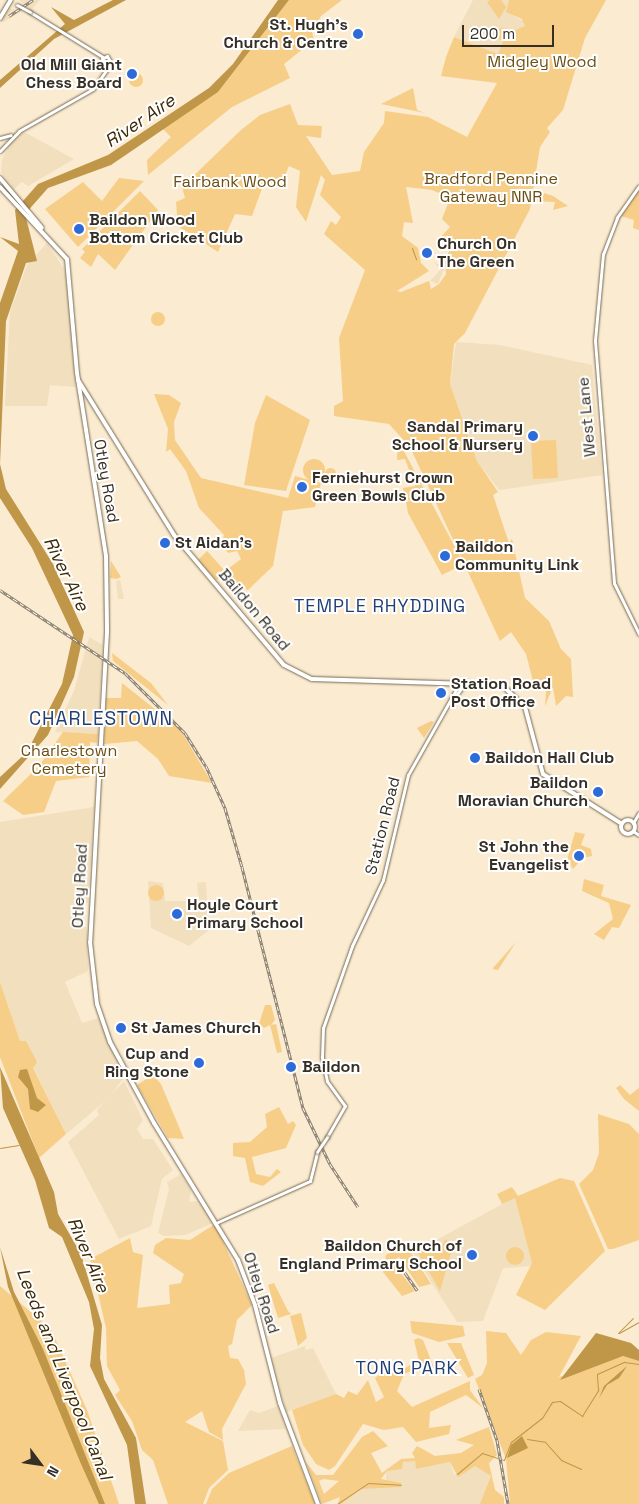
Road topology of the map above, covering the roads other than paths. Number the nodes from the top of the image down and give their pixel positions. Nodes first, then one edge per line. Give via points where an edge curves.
1 (11, 0) edge
2 (0, 18) edge
3 (103, 57) junction
4 (105, 66) junction
5 (14, 134) junction
6 (0, 138) edge
7 (0, 152) edge
8 (0, 178) edge
9 (639, 186) edge
10 (0, 187) edge
11 (9, 189) junction
12 (9, 196) junction
13 (19, 202) junction
14 (78, 380) junction
15 (639, 634) edge
16 (464, 681) junction
17 (639, 813) edge
18 (633, 823) junction
19 (622, 824) junction
20 (633, 831) junction
21 (639, 835) edge
22 (218, 1222) junction
23 (318, 1504) edge

1 - 2 main road
1 - 3 street, bridge
3 - 4 street
3 - 4 street via 111,60
4 - 5 street via 101,80 85,95
5 - 6 street
5 - 7 street
8 - 11 main road, Otley Road
9 - 15 street, West Lane via 610,235 602,263 595,385 614,582
10 - 12 main road, Otley Road
11 - 12 main road
11 - 13 main road, Otley Road
12 - 13 main road, Otley Road
13 - 14 main road, Otley Road via 68,262
14 - 16 main road, Baildon Road via 174,535 289,668 312,679
14 - 22 main road, Otley Road via 106,556 108,600 91,976 100,1014 116,1053 183,1170
16 - 19 main road, Baildon Road via 509,688 525,707 543,774
16 - 22 street, Station Road, bridge via 415,759 403,790 386,871 352,946 323,1028 322,1047 330,1088 345,1106 317,1152 310,1180
17 - 18 street
18 - 19 main road
18 - 20 main road
19 - 20 main road via 624,832
20 - 21 street
22 - 23 main road, Otley Road via 250,1289 280,1403

